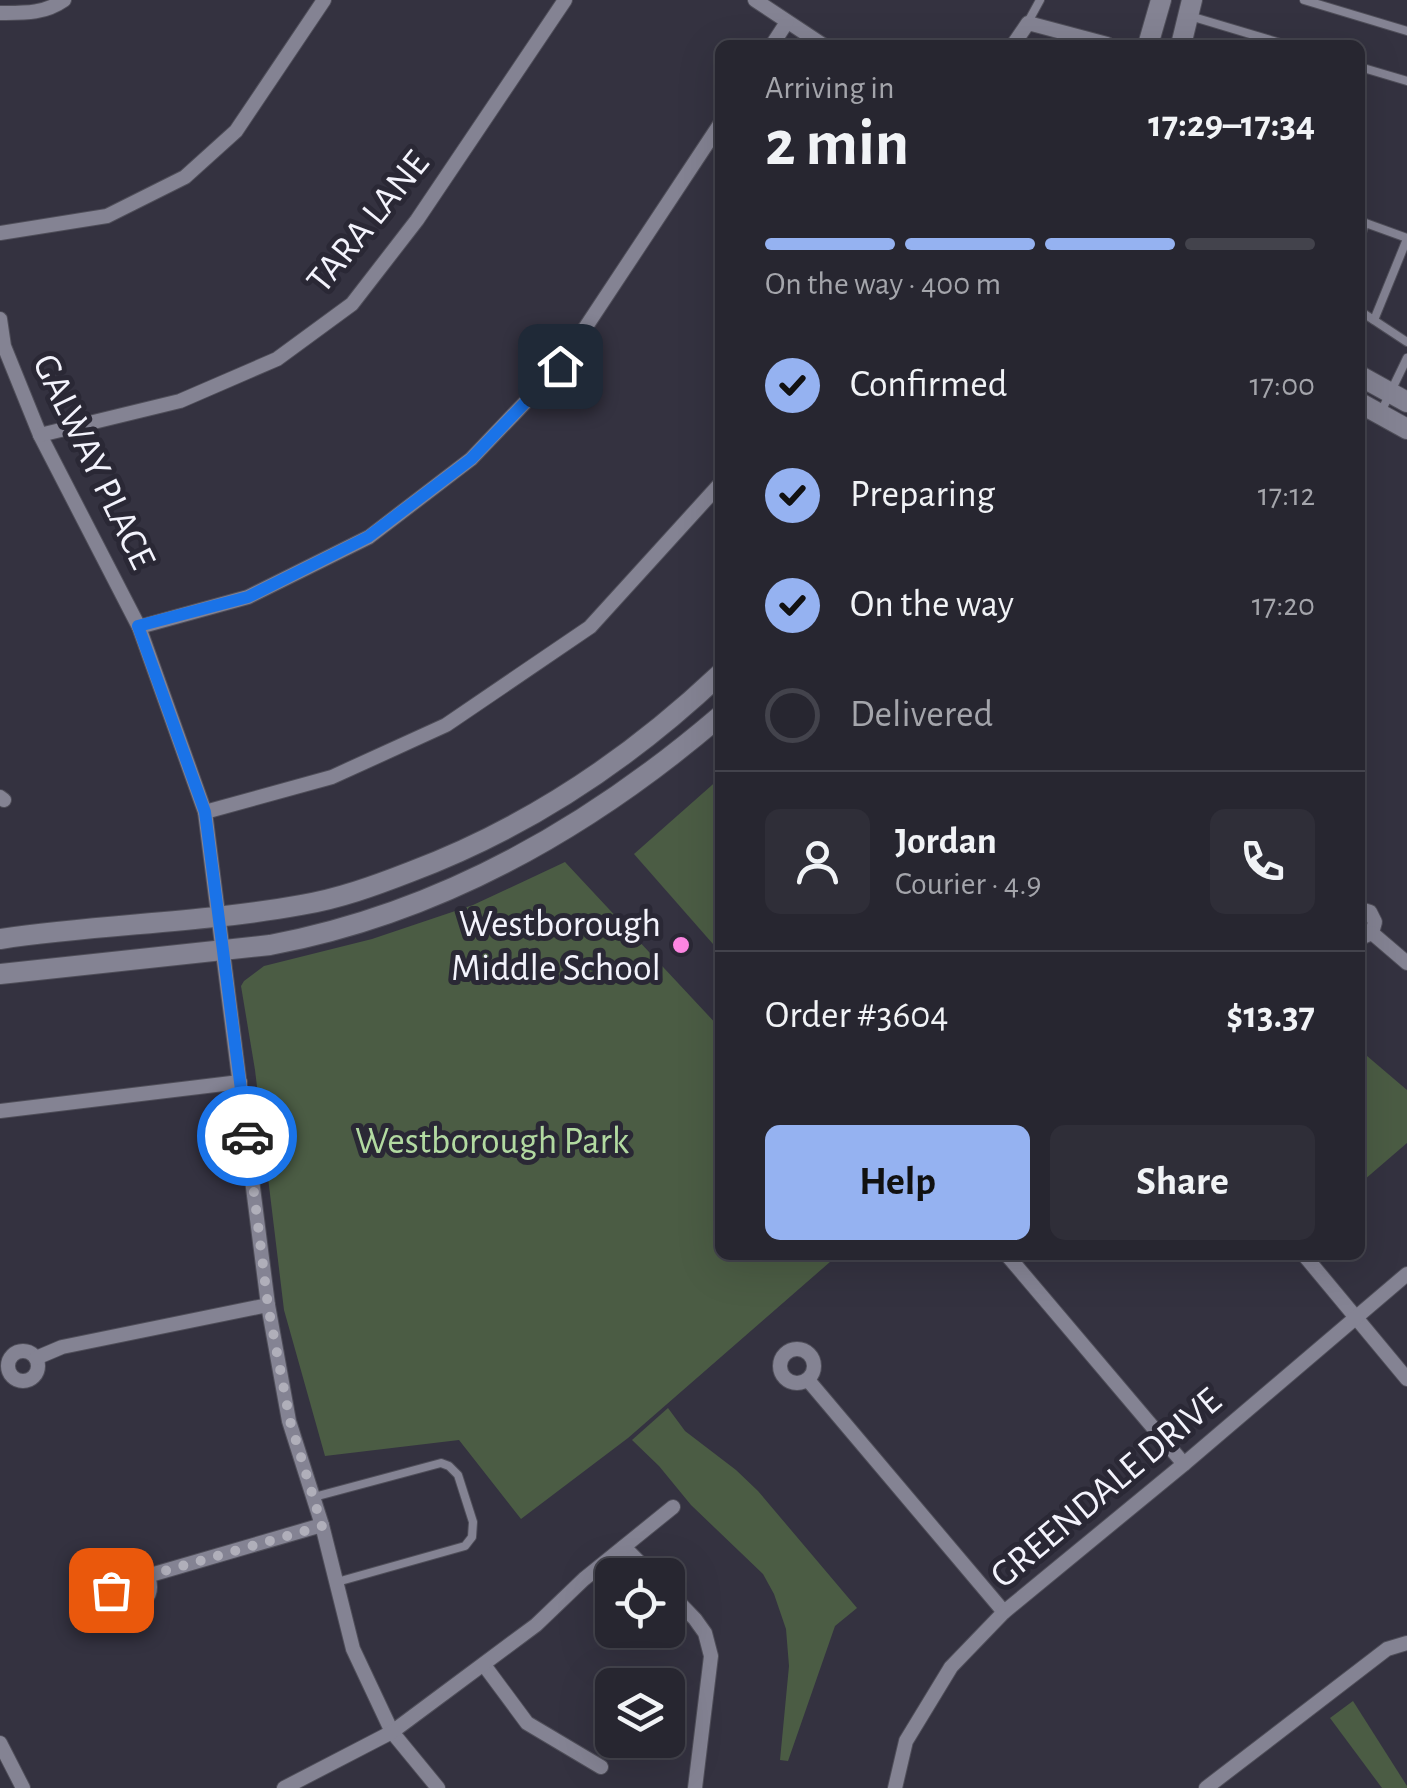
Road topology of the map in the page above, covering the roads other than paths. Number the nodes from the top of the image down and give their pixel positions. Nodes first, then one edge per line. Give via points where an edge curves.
1 (64, 0) edge
2 (324, 0) edge
3 (565, 0) edge
4 (756, 0) edge
5 (1040, 0) edge
6 (1161, 0) edge
7 (1304, 0) edge
8 (1191, 8) edge
9 (0, 13) edge
10 (788, 22) junction
11 (1028, 24) junction
12 (1407, 31) edge
13 (775, 40) edge
14 (815, 40) edge
15 (1017, 40) edge
16 (1091, 40) edge
17 (1149, 40) edge
18 (1182, 40) edge
19 (1273, 40) edge
20 (1365, 68) edge
21 (1407, 81) edge
22 (715, 132) edge
23 (1365, 223) edge
24 (0, 233) edge
25 (1407, 238) edge
26 (1365, 314) edge
27 (0, 320) edge
28 (1374, 320) junction
29 (1407, 342) edge
30 (1407, 358) edge
31 (1365, 379) edge
32 (1399, 398) edge
33 (1365, 407) edge
34 (1380, 415) junction
35 (1407, 429) edge
36 (40, 435) junction
37 (715, 490) edge
38 (138, 626) junction
39 (715, 679) edge
40 (715, 720) edge
41 (205, 812) junction
42 (1365, 910) edge
43 (219, 916) junction
44 (1366, 936) edge
45 (0, 939) edge
46 (222, 952) junction
47 (1407, 962) edge
48 (0, 974) edge
49 (240, 1082) junction
50 (0, 1111) edge
51 (1011, 1260) edge
52 (1308, 1260) edge
53 (1407, 1274) edge
54 (268, 1306) junction
55 (1356, 1318) junction
56 (36, 1358) dead end
57 (1407, 1379) edge
58 (808, 1380) dead end
59 (1184, 1464) junction
60 (314, 1497) junction
61 (673, 1507) dead end
62 (322, 1526) junction
63 (624, 1546) junction
64 (636, 1558) edge
65 (147, 1576) dead end
66 (337, 1582) junction
67 (685, 1609) edge
68 (1004, 1612) junction
69 (1407, 1643) edge
70 (484, 1665) junction
71 (392, 1732) junction
72 (0, 1743) edge
73 (601, 1768) dead end
74 (23, 1788) edge
75 (284, 1788) edge
76 (438, 1788) edge
77 (696, 1788) edge
78 (895, 1788) edge
79 (1206, 1788) edge

1 - 9 street via 31,13
2 - 24 street via 236,131 184,177 107,216
3 - 36 street, TARA LANE via 417,220 352,304 277,360 180,401
4 - 10 street
5 - 11 lane
6 - 17 main road
7 - 12 lane
8 - 18 main road
8 - 19 lane
10 - 13 street
10 - 14 street
11 - 15 street
11 - 16 street
20 - 21 lane
22 - 38 street via 560,366 471,459 368,537 248,597
23 - 25 lane
25 - 28 lane
26 - 28 lane
27 - 36 street, GALWAY PLACE
28 - 29 lane
30 - 32 lane
31 - 32 main road
32 - 34 lane
33 - 34 main road
34 - 35 main road
36 - 38 street, GALWAY PLACE
37 - 41 street via 590,628 446,725 332,778
38 - 41 street, GALWAY PLACE
39 - 43 main road via 612,764 473,846 350,894
40 - 46 main road via 607,804 485,874 359,924
41 - 43 street, GALWAY PLACE
42 - 44 street via 1375,922
43 - 45 main road
43 - 46 street, GALWAY PLACE
44 - 47 street
46 - 48 main road
46 - 49 street, GALWAY PLACE
49 - 50 street
49 - 54 street, GALWAY PLACE
51 - 59 street
52 - 55 street
53 - 55 street, GREENDALE DRIVE
54 - 56 street via 62,1346
54 - 60 street, GALWAY PLACE via 290,1421
55 - 57 street
55 - 59 street, GREENDALE DRIVE
58 - 68 street
59 - 68 street, GREENDALE DRIVE
60 - 62 street, GALWAY PLACE
60 - 66 lane via 441,1463 458,1475 473,1522 465,1546
61 - 63 street
62 - 65 street
62 - 66 street, GALWAY PLACE
63 - 64 street
63 - 70 street
66 - 71 street, GALWAY PLACE via 353,1649
67 - 77 street via 705,1633 711,1656
68 - 78 street, GREENDALE DRIVE via 951,1666 906,1741
69 - 79 street via 1387,1650
70 - 71 street
70 - 73 street via 528,1723
71 - 75 street
71 - 76 street, GALWAY PLACE
72 - 74 street

